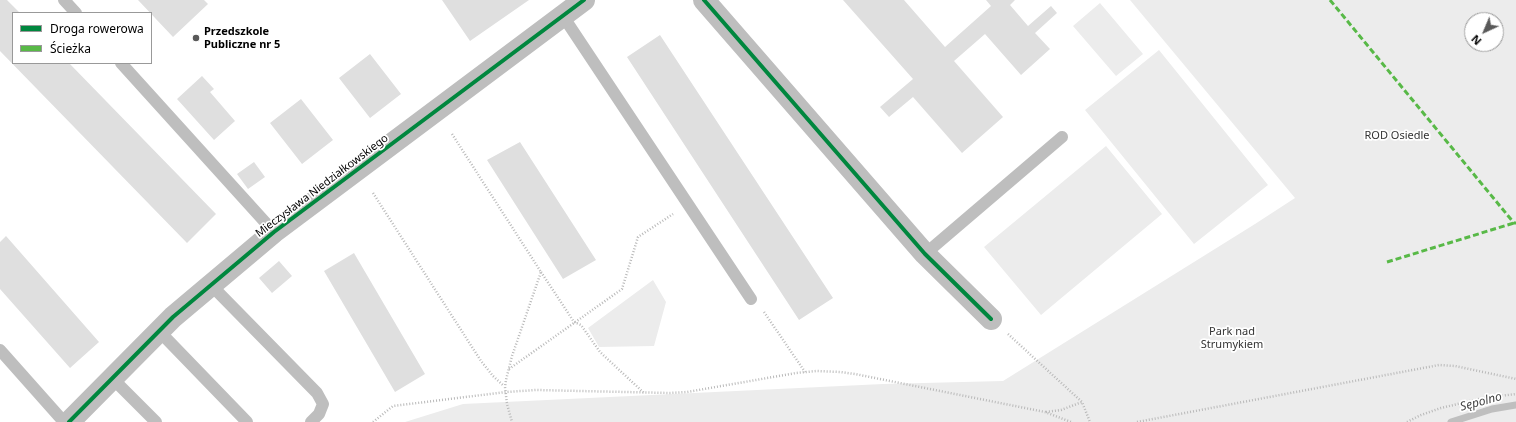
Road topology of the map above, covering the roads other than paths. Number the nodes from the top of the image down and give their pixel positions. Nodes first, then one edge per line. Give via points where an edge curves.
1 (64, 0) edge
2 (584, 0) edge
3 (704, 0) edge
4 (75, 12) edge
5 (563, 16) junction
6 (123, 64) edge
7 (1062, 137) dead end
8 (274, 232) junction
9 (925, 254) junction
10 (211, 285) junction
11 (752, 299) road end
12 (991, 319) road end
13 (159, 331) junction
14 (0, 350) edge
15 (112, 378) junction
16 (64, 422) edge
17 (69, 422) edge
18 (156, 422) edge
19 (247, 422) edge
20 (311, 422) edge

1 - 4 lane
2 - 5 street, Mieczysława Niedziałkowskiego
3 - 9 street
5 - 8 street, Mieczysława Niedziałkowskiego
5 - 11 lane
6 - 8 lane
7 - 9 lane
8 - 10 street, Mieczysława Niedziałkowskiego
9 - 12 street
10 - 13 street, Mieczysława Niedziałkowskiego
10 - 20 lane via 317,393 323,404 320,414
13 - 15 street, Mieczysława Niedziałkowskiego
13 - 19 lane
14 - 16 lane
15 - 17 street, Mieczysława Niedziałkowskiego
15 - 18 lane

